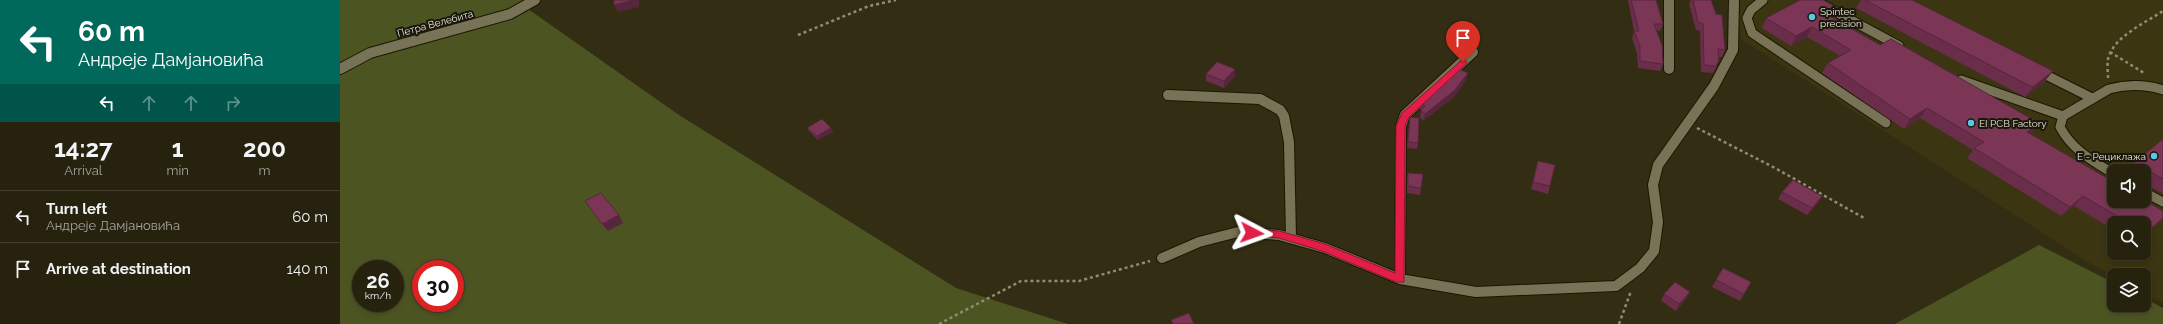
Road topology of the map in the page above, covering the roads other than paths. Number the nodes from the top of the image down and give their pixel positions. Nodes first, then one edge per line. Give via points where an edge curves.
1 (536, 0) edge
2 (1669, 0) edge
3 (1734, 0) edge
4 (1763, 0) edge
5 (1814, 0) edge
6 (1904, 49) edge
7 (1473, 52) dead end
8 (2031, 67) edge
9 (340, 68) edge
10 (1669, 69) dead end
11 (1952, 75) edge
12 (2163, 90) edge
13 (1168, 96) dead end
14 (2092, 98) junction
15 (2063, 116) junction
16 (1886, 123) dead end
17 (2107, 170) edge
18 (2151, 196) edge
19 (2163, 202) edge
20 (1291, 238) junction
21 (1162, 258) road end
22 (1400, 279) junction

1 - 9 street, Петра Велебита via 510,14 370,53
2 - 10 street
3 - 22 street via 1733,50 1714,86 1658,164 1653,185 1658,222 1654,251 1640,268 1616,286 1476,292
4 - 16 lane via 1747,15 1748,28 1752,33
5 - 6 lane
7 - 22 street via 1405,115 1401,126
8 - 14 lane
11 - 15 lane via 1965,83
12 - 14 lane via 2137,83 2109,89
13 - 20 street via 1260,100 1280,110 1284,116 1289,142
14 - 15 lane
15 - 17 lane via 2060,127 2067,140 2089,160
18 - 19 lane
20 - 21 street via 1279,234 1238,232 1199,242
20 - 22 street via 1325,248

